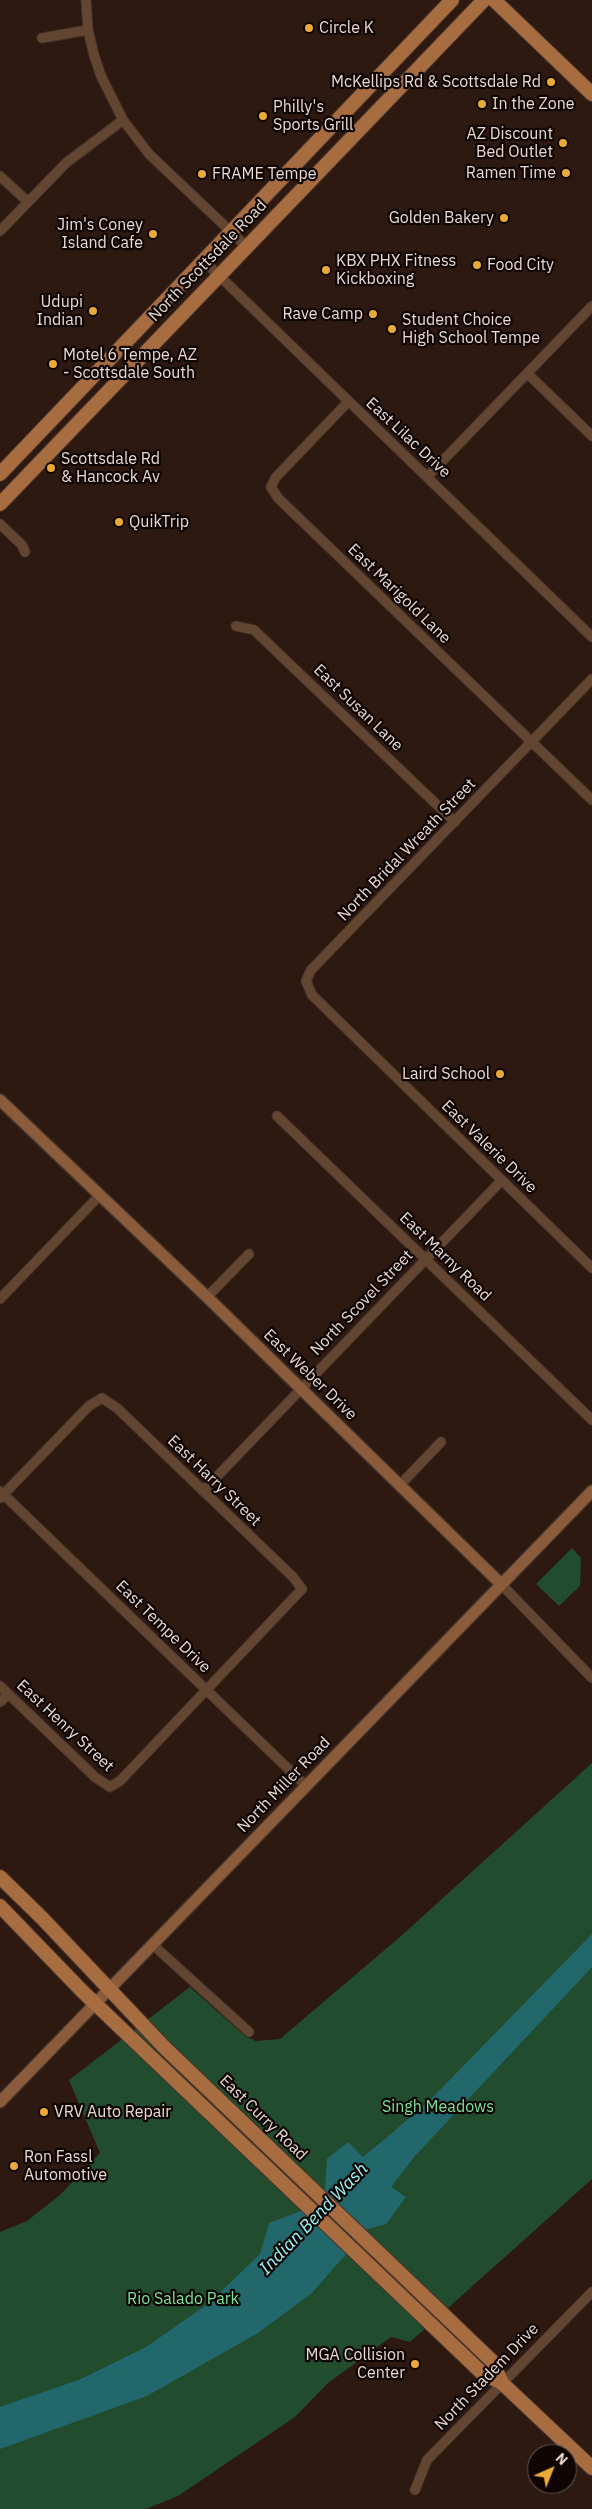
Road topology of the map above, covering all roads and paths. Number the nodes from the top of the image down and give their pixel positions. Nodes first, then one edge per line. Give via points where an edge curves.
1 (86, 0) edge
2 (452, 0) edge
3 (484, 0) edge
4 (494, 0) edge
5 (88, 30) junction
6 (42, 38) dead end
7 (592, 94) edge
8 (123, 120) junction
9 (0, 176) edge
10 (27, 202) junction
11 (0, 231) edge
12 (231, 232) junction
13 (246, 246) junction
14 (204, 261) junction
15 (219, 275) junction
16 (592, 306) edge
17 (528, 374) junction
18 (348, 402) junction
19 (592, 436) edge
20 (0, 474) edge
21 (427, 477) junction
22 (0, 504) edge
23 (0, 524) edge
24 (25, 552) dead end
25 (236, 626) dead end
26 (592, 637) edge
27 (592, 679) edge
28 (531, 742) junction
29 (592, 800) edge
30 (455, 822) junction
31 (306, 981) joint
32 (0, 1100) edge
33 (277, 1116) dead end
34 (502, 1180) junction
35 (99, 1196) junction
36 (249, 1254) dead end
37 (426, 1260) junction
38 (592, 1268) edge
39 (207, 1297) junction
40 (0, 1299) edge
41 (300, 1389) junction
42 (592, 1420) edge
43 (441, 1442) dead end
44 (400, 1485) junction
45 (203, 1491) junction
46 (592, 1491) edge
47 (1, 1495) edge
48 (501, 1584) junction
49 (592, 1678) edge
50 (0, 1686) edge
51 (207, 1690) junction
52 (8, 1694) junction
53 (0, 1702) edge
54 (305, 1785) junction
55 (0, 1877) edge
56 (0, 1906) edge
57 (152, 1944) junction
58 (109, 1990) junction
59 (96, 2003) junction
60 (249, 2032) dead end
61 (0, 2102) edge
62 (592, 2292) edge
63 (502, 2383) junction
64 (592, 2468) edge
65 (415, 2490) dead end

1 - 5 street
2 - 12 main road, North Scottsdale Road
3 - 13 main road, North Scottsdale Road
4 - 7 main road
5 - 6 street
5 - 8 street via 100,76
8 - 10 street via 66,163
8 - 12 street via 149,154
9 - 10 street
10 - 11 street
12 - 13 street
12 - 14 main road, North Scottsdale Road
13 - 15 main road, North Scottsdale Road
14 - 15 street, East Lilac Drive
14 - 20 main road, North Scottsdale Road
15 - 18 street, East Lilac Drive
15 - 22 main road, North Scottsdale Road
16 - 17 street
17 - 19 street
17 - 21 street
18 - 21 street, East Lilac Drive
18 - 28 street, East Marigold Lane via 276,477 271,487 278,498
21 - 26 street, East Lilac Drive
23 - 24 street
25 - 30 street, East Susan Lane via 254,630
27 - 28 street, North Bridal Wreath Street
28 - 29 street, East Marigold Lane
28 - 30 street, North Bridal Wreath Street
30 - 31 street, North Bridal Wreath Street via 311,970
31 - 34 street, East Valerie Drive via 312,995
32 - 35 street, East Weber Drive
33 - 37 street, East Marny Road
34 - 37 street, North Scovel Street
34 - 38 street, East Valerie Drive
35 - 39 street, East Weber Drive
35 - 40 street
36 - 39 street
37 - 41 street, North Scovel Street
37 - 42 street, East Marny Road
39 - 41 street, East Weber Drive
41 - 44 street, East Weber Drive
41 - 45 street, North Scovel Street
43 - 44 street
44 - 48 street, East Weber Drive
45 - 47 street, East Harry Street via 117,1408 102,1398 89,1406
45 - 51 street, East Harry Street via 302,1589
46 - 48 street, North Miller Road
47 - 51 street, East Tempe Drive
48 - 49 street, East Weber Drive
48 - 54 street, North Miller Road
50 - 52 street, East Henry Street
51 - 52 street, East Henry Street via 120,1781 110,1787 95,1777
51 - 54 street, East Tempe Drive
52 - 53 street
54 - 57 street, North Miller Road
55 - 58 main road, East Curry Road
56 - 59 main road, East Curry Road
57 - 58 street, North Miller Road
57 - 60 street
58 - 59 street, North Miller Road
58 - 63 main road, East Curry Road via 164,2047 492,2361
59 - 61 street, North Miller Road
59 - 63 main road, East Curry Road via 482,2373
62 - 63 street, North Stadem Drive
63 - 64 main road, East Curry Road
63 - 65 street, North Stadem Drive via 427,2460

